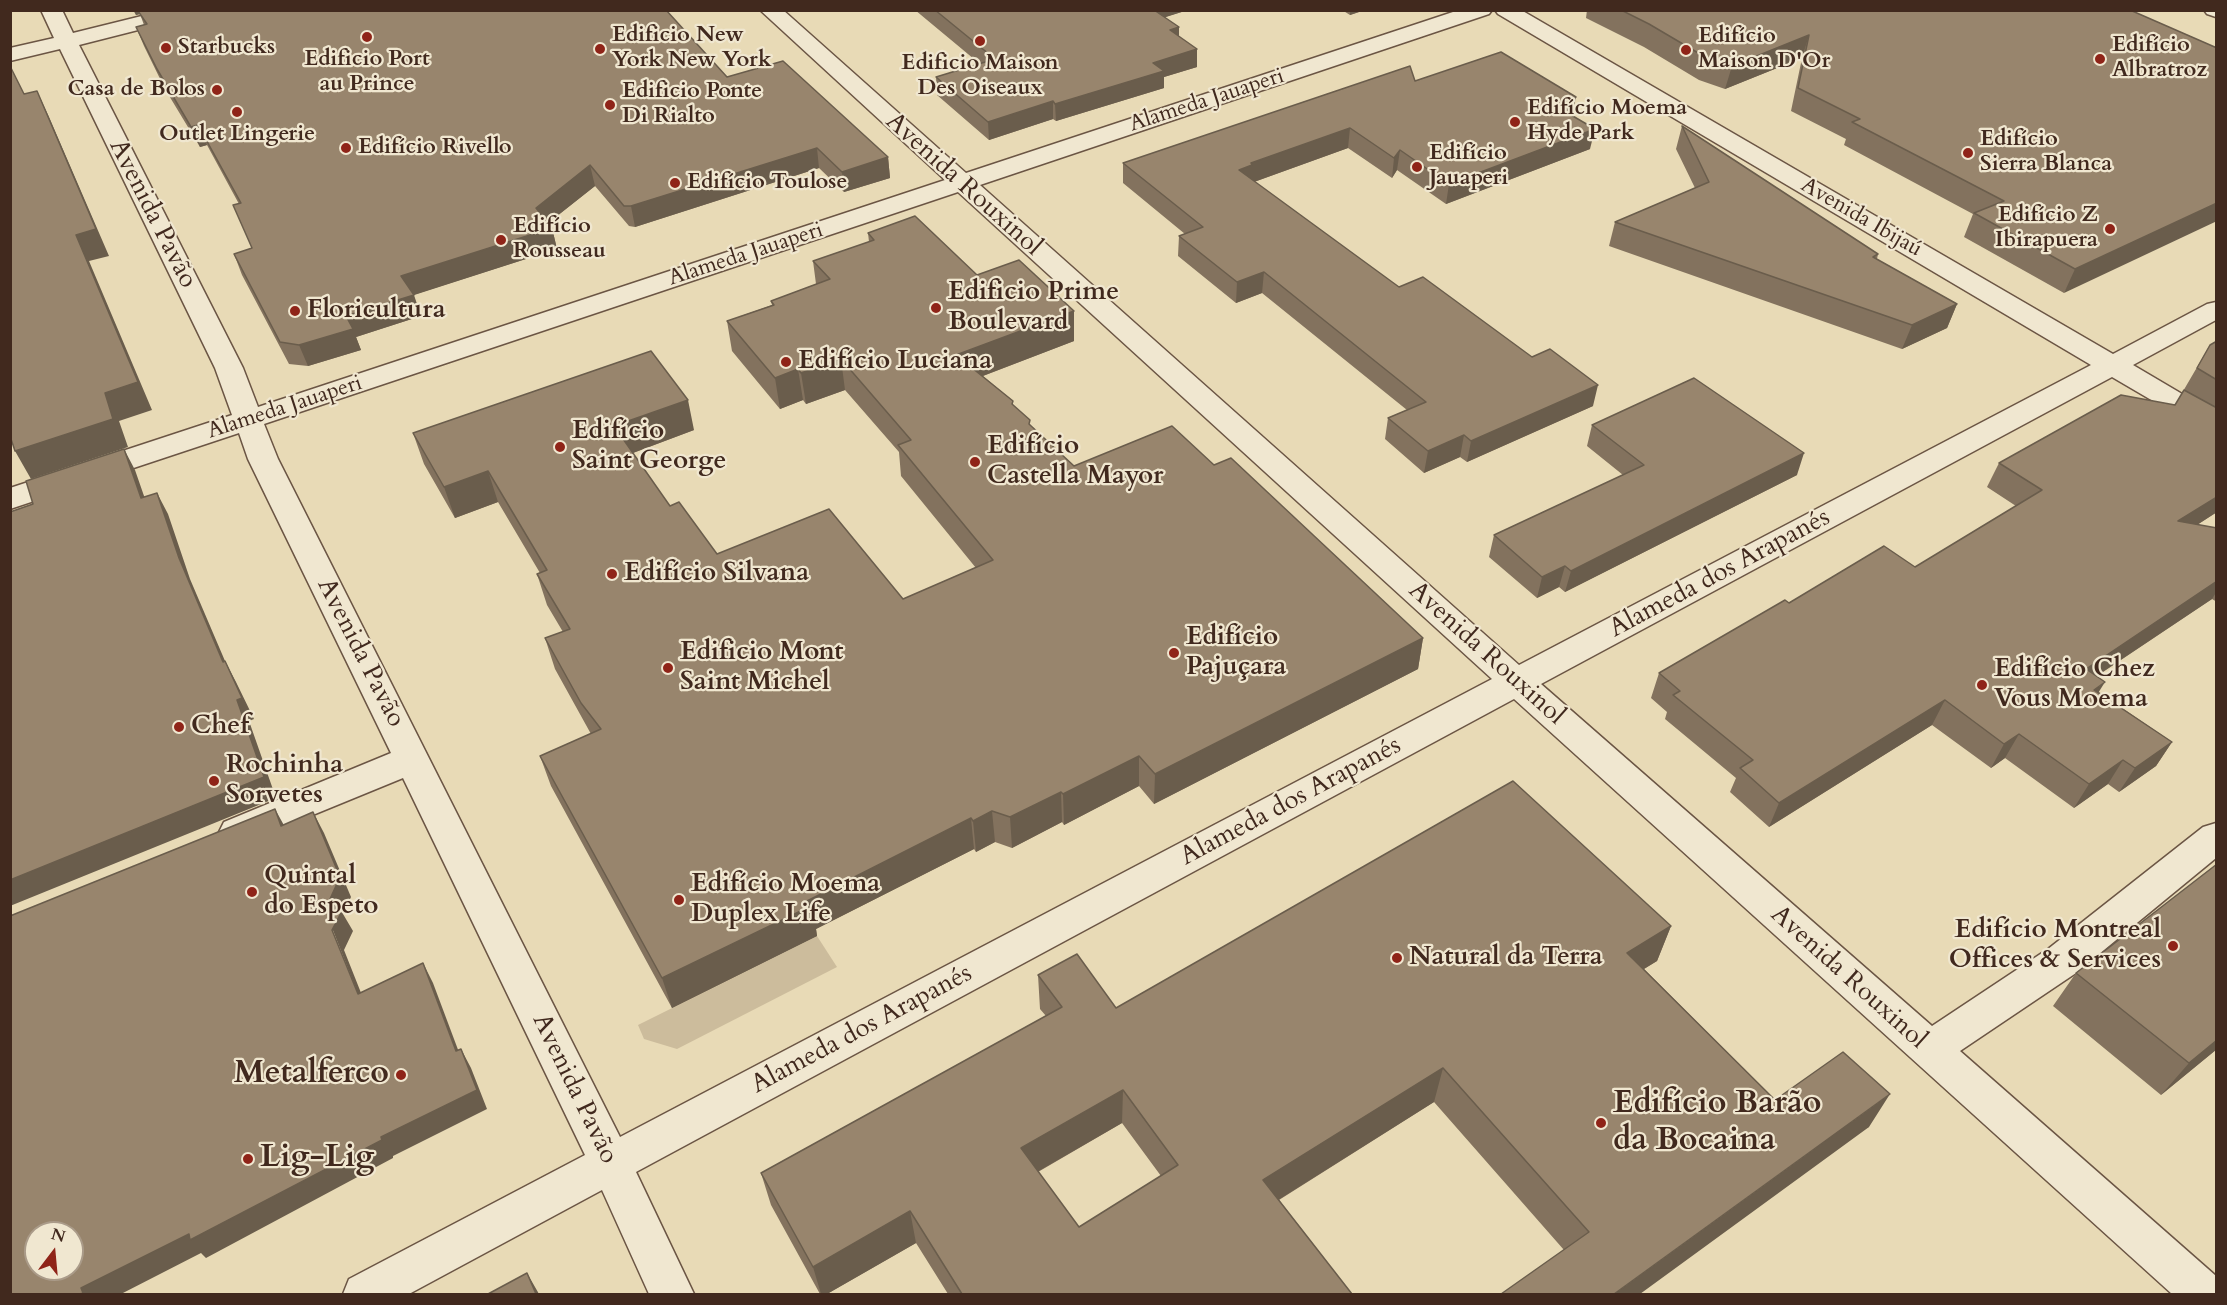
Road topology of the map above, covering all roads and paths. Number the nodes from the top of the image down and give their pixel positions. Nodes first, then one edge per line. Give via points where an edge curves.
1 (51, 10) edge
2 (194, 10) edge
3 (770, 10) edge
4 (1482, 10) edge
5 (1505, 10) edge
6 (66, 42) junction
7 (10, 55) edge
8 (962, 183) junction
9 (2217, 310) edge
10 (2111, 366) junction
11 (248, 420) junction
12 (2217, 426) edge
13 (10, 499) edge
14 (1517, 682) junction
15 (413, 759) junction
16 (2217, 837) edge
17 (206, 845) edge
18 (1929, 1050) junction
19 (610, 1164) junction
20 (365, 1294) edge
21 (672, 1294) edge
22 (2204, 1294) edge

1 - 6 street, Avenida Pavão
2 - 6 street
3 - 8 street, Avenida Rouxinol
4 - 8 street, Alameda Jauaperi
5 - 10 street, Avenida Ibijaú
6 - 7 street
6 - 11 street, Avenida Pavão via 229,368
8 - 11 street, Alameda Jauaperi
8 - 14 street, Avenida Rouxinol
9 - 10 street, Alameda dos Arapanés
10 - 12 street, Avenida Ibijaú
10 - 14 street, Alameda dos Arapanés
11 - 13 street, Alameda Jauaperi
11 - 15 street, Avenida Pavão via 263,459
14 - 18 street, Avenida Rouxinol
14 - 19 street, Alameda dos Arapanés
15 - 17 street
15 - 19 street, Avenida Pavão
16 - 18 street via 2062,961
18 - 22 street, Avenida Rouxinol
19 - 20 street, Alameda dos Arapanés
19 - 21 street, Avenida Pavão

